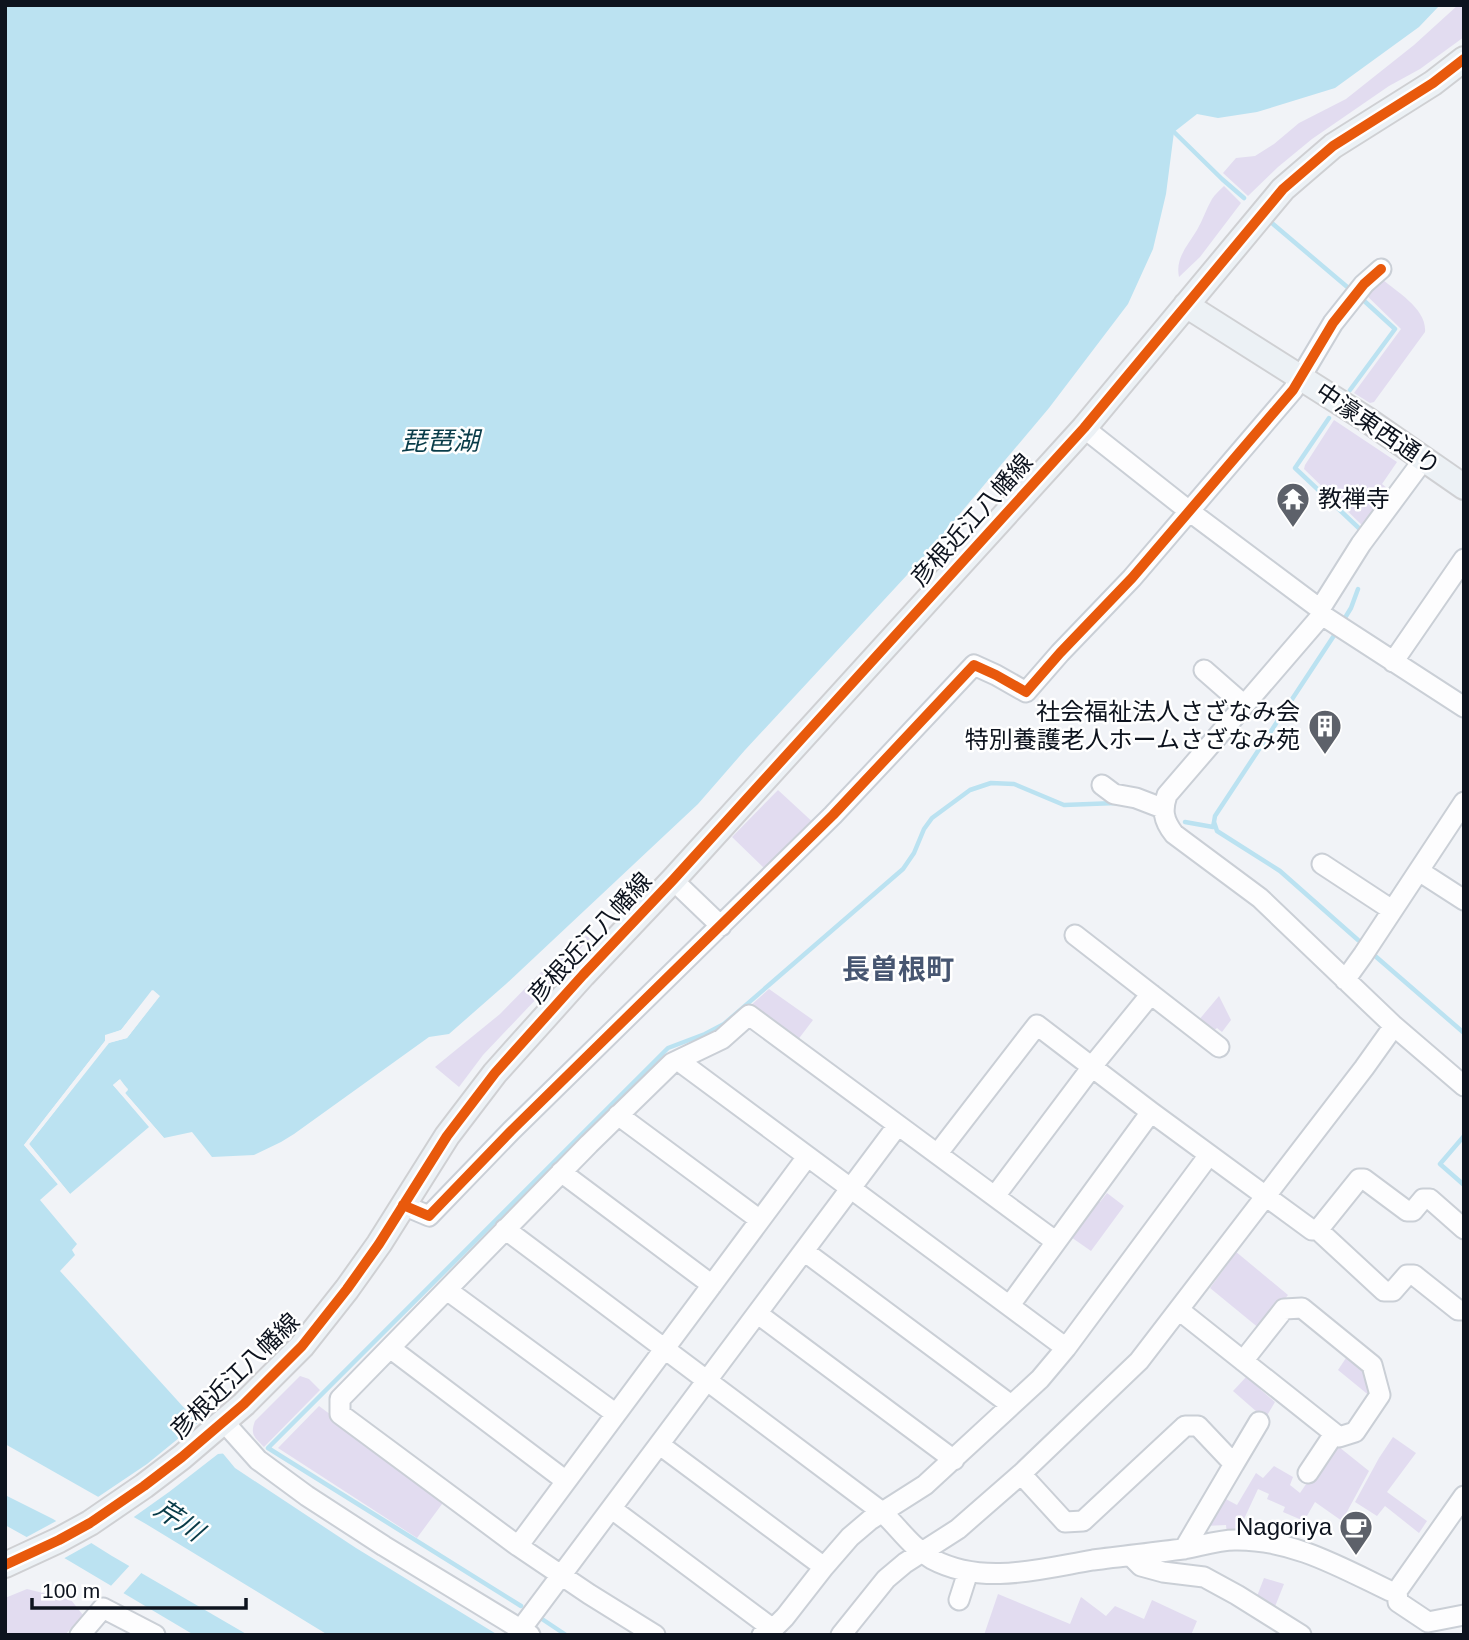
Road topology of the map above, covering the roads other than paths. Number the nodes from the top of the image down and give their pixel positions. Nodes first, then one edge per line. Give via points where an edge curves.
1 (1464, 59) edge
2 (1381, 269) dead end
3 (1186, 305) junction
4 (1300, 377) junction
5 (1084, 428) junction
6 (1424, 459) junction
7 (1464, 487) edge
8 (1189, 511) junction
9 (1464, 559) edge
10 (1330, 619) junction
11 (1393, 662) junction
12 (1204, 670) dead end
13 (1244, 705) junction
14 (1464, 707) edge
15 (1102, 785) dead end
16 (1464, 802) edge
17 (1162, 808) junction
18 (1322, 864) dead end
19 (1419, 870) junction
20 (674, 880) junction
21 (1464, 900) edge
22 (1392, 910) junction
23 (721, 926) junction
24 (1075, 935) dead end
25 (1345, 980) junction
26 (1151, 994) junction
27 (1394, 1026) junction
28 (1219, 1047) dead end
29 (679, 1061) junction
30 (1093, 1067) junction
31 (1464, 1086) edge
32 (1151, 1112) junction
33 (618, 1115) junction
34 (898, 1125) junction
35 (938, 1153) junction
36 (1209, 1155) junction
37 (807, 1157) junction
38 (561, 1172) junction
39 (851, 1189) junction
40 (1265, 1195) junction
41 (995, 1196) junction
42 (402, 1205) junction
43 (760, 1220) junction
44 (1464, 1229) edge
45 (505, 1230) junction
46 (1318, 1230) junction
47 (1055, 1241) junction
48 (804, 1251) junction
49 (712, 1284) junction
50 (447, 1290) junction
51 (1010, 1306) junction
52 (1178, 1310) junction
53 (1464, 1310) edge
54 (758, 1314) junction
55 (390, 1348) junction
56 (664, 1348) junction
57 (1066, 1348) junction
58 (1243, 1361) junction
59 (707, 1381) junction
60 (1011, 1405) junction
61 (616, 1414) junction
62 (1259, 1422) dead end
63 (219, 1426) junction
64 (1334, 1434) junction
65 (660, 1445) junction
66 (954, 1460) junction
67 (1234, 1464) junction
68 (1308, 1473) dead end
69 (1021, 1474) junction
70 (566, 1481) junction
71 (1464, 1496) edge
72 (612, 1509) junction
73 (882, 1512) junction
74 (518, 1546) junction
75 (1184, 1549) junction
76 (922, 1553) junction
77 (1131, 1556) junction
78 (5, 1565) edge
79 (824, 1567) junction
80 (968, 1572) junction
81 (562, 1576) junction
82 (1397, 1591) junction
83 (959, 1600) dead end
84 (1464, 1615) edge
85 (1432, 1628) edge
86 (526, 1632) edge
87 (767, 1632) edge
88 (849, 1633) edge
89 (80, 1635) edge
90 (155, 1635) edge
91 (655, 1635) edge
92 (1301, 1635) edge

1 - 3 main road, 彦根近江八幡線 via 1333,146 1283,189
2 - 4 street via 1333,323
3 - 4 main road, 中濠東西通り
3 - 5 main road, 彦根近江八幡線
4 - 6 main road, 中濠東西通り
4 - 8 street
5 - 8 street
5 - 20 main road, 彦根近江八幡線
6 - 7 main road, 中濠東西通り
6 - 10 street via 1367,536
8 - 10 street
8 - 23 street via 1026,692 974,665 833,816
9 - 11 street
10 - 11 street
10 - 13 street
11 - 14 street
12 - 13 street
13 - 17 street via 1167,795
15 - 17 street via 1114,794
16 - 19 street
17 - 25 street via 1174,834 1260,898
18 - 22 street
19 - 21 street
19 - 22 street
20 - 23 street
20 - 42 main road, 彦根近江八幡線 via 495,1073
22 - 25 street
23 - 42 street via 429,1216
24 - 26 street
25 - 27 street
26 - 28 street
26 - 30 street
27 - 31 street
27 - 40 street
29 - 33 street
29 - 34 street via 722,1039 749,1015
29 - 37 street
30 - 32 street
30 - 35 street via 1037,1025
30 - 41 street
32 - 36 street
32 - 47 street
33 - 38 street
33 - 43 street
34 - 35 street
34 - 39 street
35 - 41 street
36 - 40 street
36 - 57 street
37 - 39 street
37 - 43 street
38 - 45 street
38 - 49 street
39 - 48 street
39 - 51 street
40 - 46 street
40 - 52 street
41 - 47 street
42 - 63 main road, 彦根近江八幡線 via 379,1244 302,1346
43 - 49 street
44 - 46 street via 1430,1199 1406,1211 1359,1179
45 - 50 street
45 - 56 street
46 - 53 street via 1384,1291 1393,1291 1407,1275 1415,1275
47 - 51 street
48 - 54 street
48 - 60 street
49 - 56 street
50 - 55 street
50 - 61 street
51 - 57 street
52 - 58 street
52 - 69 street via 1139,1361
54 - 59 street
54 - 66 street
55 - 70 street
55 - 74 street via 340,1399 340,1414
56 - 59 street
56 - 61 street
57 - 60 street
58 - 64 street
58 - 64 street via 1284,1309 1302,1308 1372,1366 1380,1395 1356,1432
59 - 65 street
59 - 73 street
60 - 66 street
61 - 70 street
62 - 67 street
63 - 78 main road, 彦根近江八幡線 via 90,1523
63 - 86 street via 307,1496
64 - 68 street
65 - 72 street
65 - 79 street
66 - 73 street
67 - 69 street via 1198,1426 1185,1426 1083,1521 1065,1522
67 - 75 street
69 - 76 street via 958,1529
70 - 74 street
71 - 82 street
72 - 81 street
72 - 87 street
73 - 76 street
73 - 79 street via 850,1537
74 - 81 street
75 - 77 street
75 - 82 street via 1234,1540 1286,1546
76 - 80 street
76 - 88 street via 886,1579
77 - 80 street via 1005,1574
77 - 92 street via 1141,1566 1204,1577
79 - 87 street via 785,1617
80 - 83 street
81 - 86 street
81 - 91 street
82 - 85 street via 1398,1602
84 - 85 street
89 - 90 street via 103,1608

